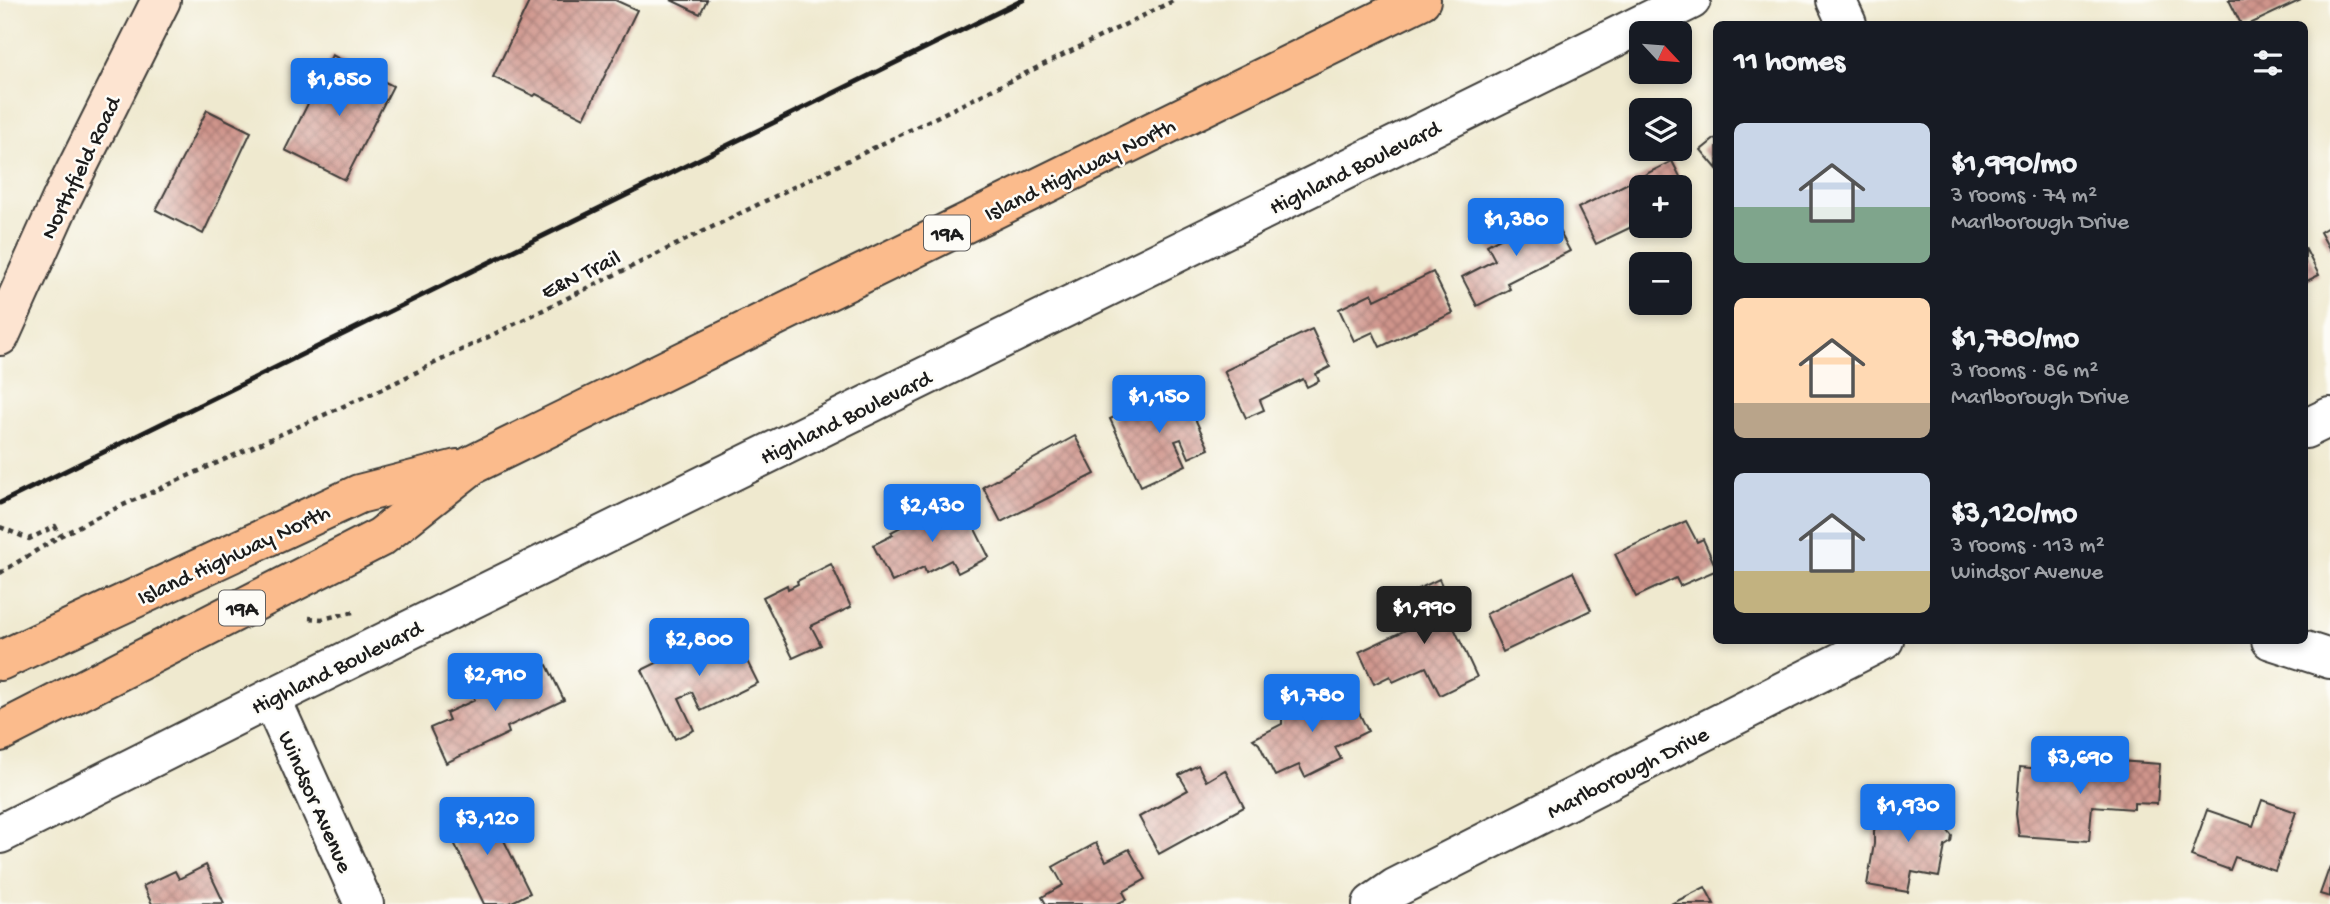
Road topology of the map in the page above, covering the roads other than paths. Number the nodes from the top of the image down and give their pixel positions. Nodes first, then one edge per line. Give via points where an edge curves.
1 (161, 0) edge
2 (1421, 0) edge
3 (1691, 0) edge
4 (1836, 0) edge
5 (1846, 21) edge
6 (14, 270) edge
7 (0, 336) edge
8 (2330, 416) edge
9 (2308, 427) edge
10 (472, 466) junction
11 (1876, 644) edge
12 (2284, 644) edge
13 (2330, 659) edge
14 (0, 661) edge
15 (271, 698) junction
16 (0, 732) edge
17 (0, 834) edge
18 (364, 904) edge
19 (1372, 904) edge

1 - 6 street, Northfield Road via 62,198
2 - 10 main road, Island Highway North / 19A
3 - 15 street, Highland Boulevard
4 - 5 street
6 - 7 street, Northfield Road
8 - 9 street
10 - 14 main road, Island Highway North / 19A via 359,494
10 - 16 main road, Island Highway North / 19A via 381,537
11 - 19 street, Marlborough Drive via 1408,881
12 - 13 street
15 - 17 street, Highland Boulevard
15 - 18 street, Windsor Avenue

